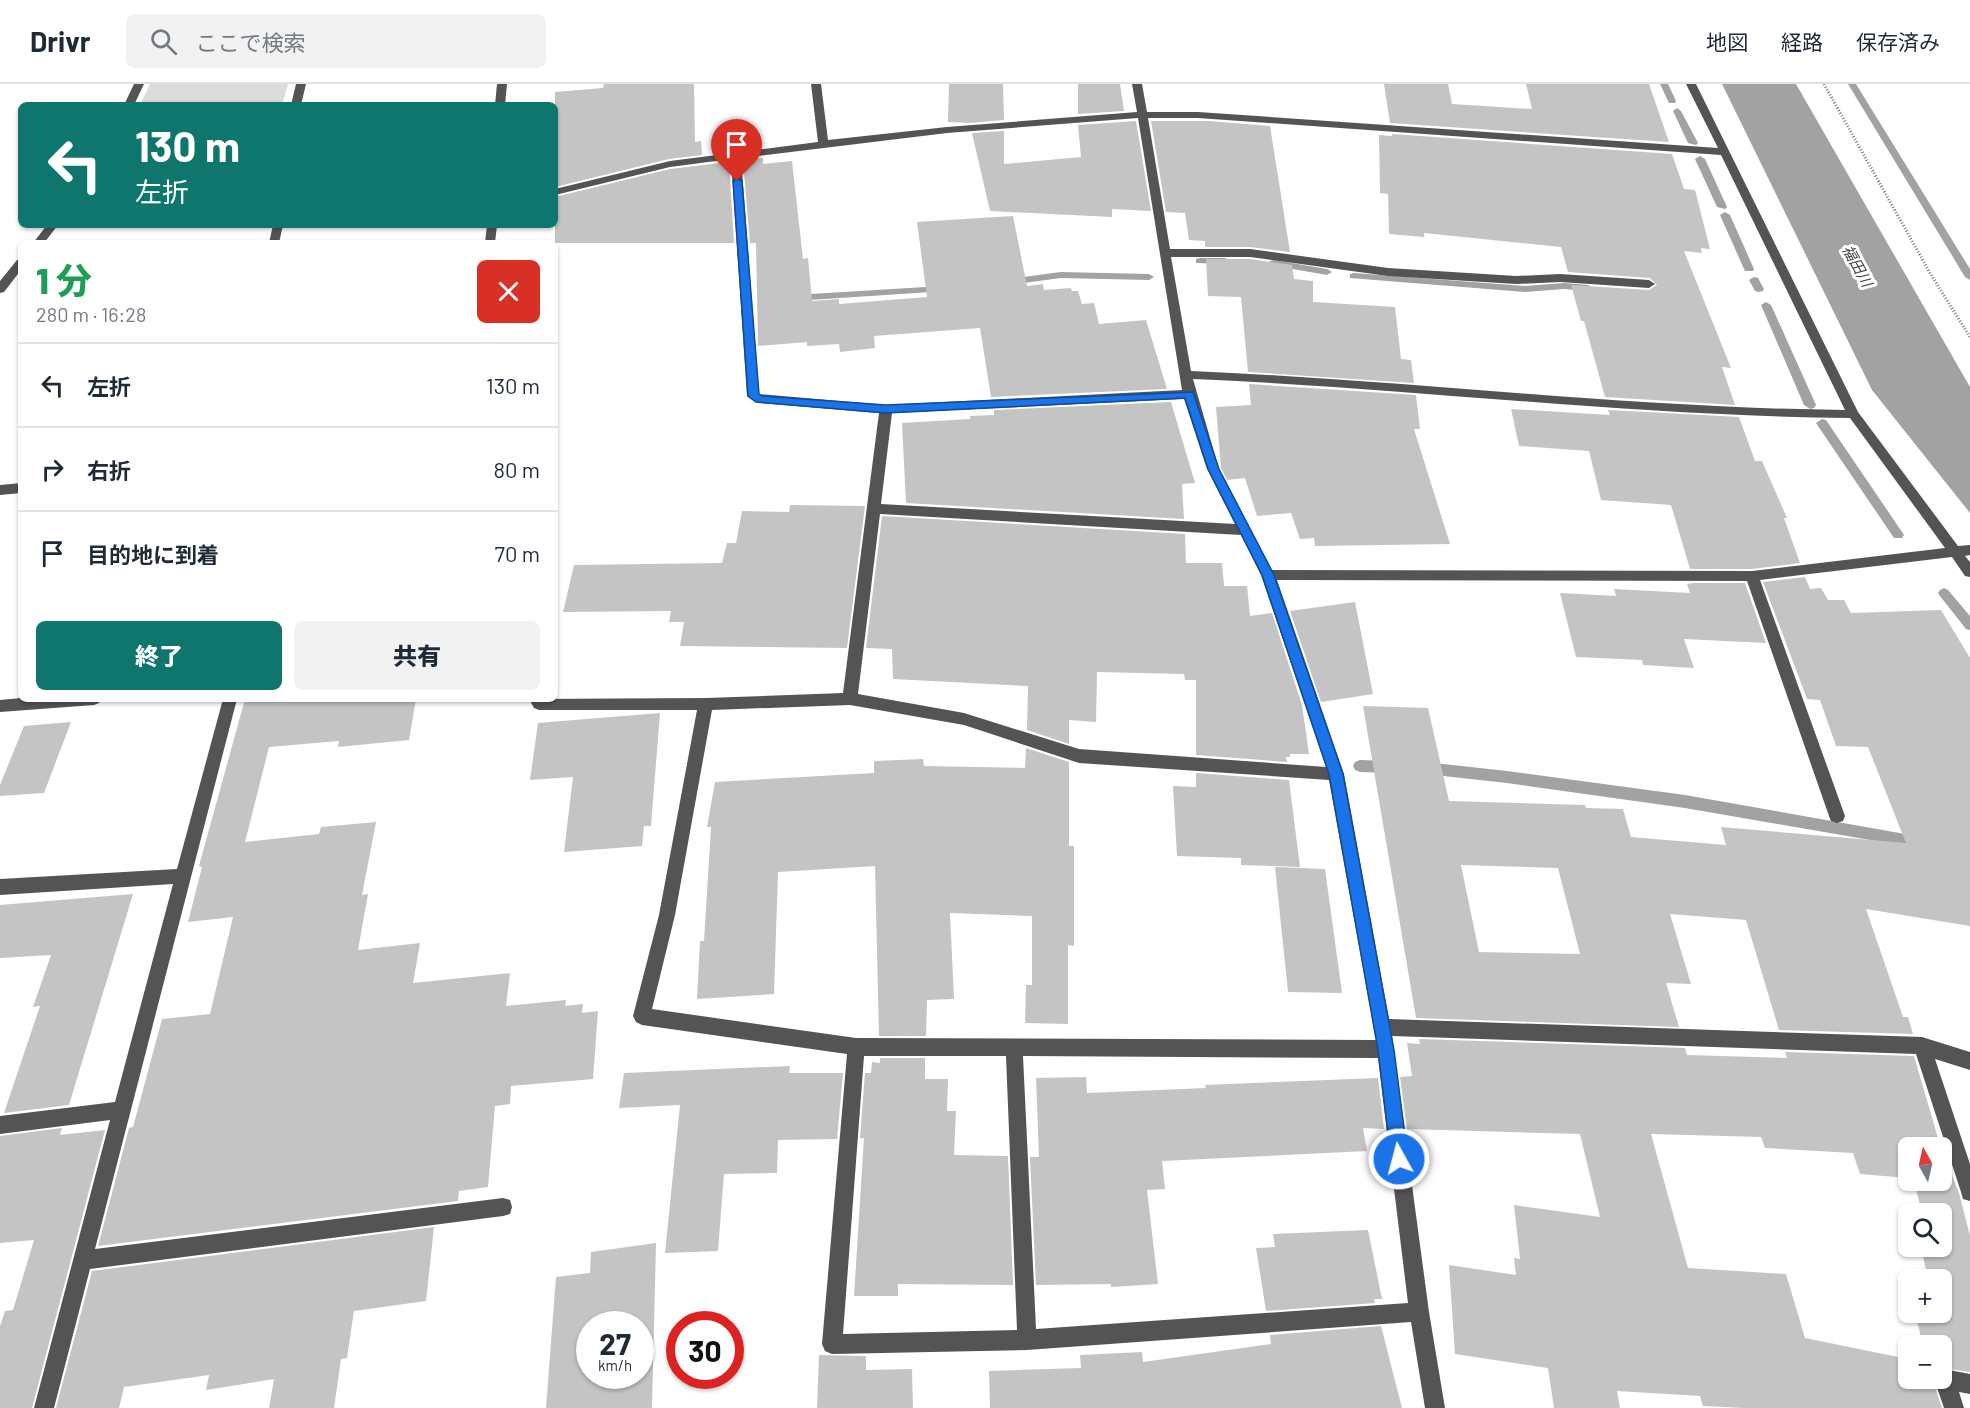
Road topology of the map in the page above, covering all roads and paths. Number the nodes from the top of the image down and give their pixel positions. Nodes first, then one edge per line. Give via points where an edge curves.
1 (139, 84) edge
2 (301, 84) edge
3 (502, 84) edge
4 (816, 84) edge
5 (1137, 84) edge
6 (1691, 84) edge
7 (1824, 84) edge
8 (130, 102) edge
9 (297, 102) edge
10 (500, 102) edge
11 (1143, 115) junction
12 (823, 144) junction
13 (1724, 152) junction
14 (736, 157) junction
15 (558, 191) edge
16 (50, 228) edge
17 (40, 240) edge
18 (1166, 253) junction
19 (18, 267) edge
20 (1649, 284) dead end
21 (0, 289) edge
22 (1970, 337) edge
23 (1185, 375) junction
24 (1189, 394) junction
25 (886, 409) junction
26 (1854, 414) junction
27 (18, 488) edge
28 (0, 490) edge
29 (874, 509) junction
30 (1245, 530) junction
31 (1969, 550) edge
32 (1953, 552) junction
33 (1970, 572) edge
34 (1268, 575) junction
35 (1752, 576) junction
36 (850, 699) junction
37 (54, 702) edge
38 (229, 702) edge
39 (538, 702) edge
40 (706, 704) junction
41 (0, 706) edge
42 (1336, 774) junction
43 (1837, 816) dead end
44 (184, 876) junction
45 (0, 887) edge
46 (1381, 1027) junction
47 (1922, 1046) junction
48 (856, 1047) junction
49 (1014, 1048) junction
50 (1386, 1050) junction
51 (1970, 1061) edge
52 (122, 1110) junction
53 (0, 1125) edge
54 (1970, 1192) edge
55 (503, 1207) dead end
56 (83, 1260) junction
57 (1419, 1312) junction
58 (1027, 1340) junction
59 (1970, 1383) edge
60 (44, 1408) edge
61 (1435, 1408) edge
62 (1954, 1408) edge

1 - 8 street
2 - 9 street
3 - 10 street
4 - 12 street
5 - 11 street
6 - 13 street
7 - 22 path
11 - 12 street
11 - 13 street via 1198,115
11 - 18 street
12 - 14 street
13 - 26 street
14 - 15 street via 670,164
14 - 25 street via 753,396
16 - 17 street
18 - 20 street via 1250,253 1388,272
18 - 23 street
19 - 21 street
23 - 24 street
23 - 26 street via 1745,413
24 - 25 street
24 - 30 street via 1213,469
25 - 29 street
26 - 32 street
27 - 28 street
29 - 30 street
29 - 36 street
30 - 34 street
31 - 32 street
32 - 33 street
32 - 35 street
34 - 35 street
34 - 42 street
35 - 43 street
36 - 40 street
36 - 42 street via 964,719 1078,756
37 - 41 street
38 - 44 street
39 - 40 street
40 - 48 street via 667,915 642,1016
42 - 46 street
44 - 45 street
44 - 52 street
46 - 47 street
46 - 50 street
47 - 51 street
47 - 54 street
48 - 49 street
48 - 58 street via 832,1344
49 - 50 street
49 - 58 street
50 - 57 street
52 - 53 street
52 - 56 street
55 - 56 street
56 - 60 street
57 - 58 street
57 - 61 street
59 - 62 street via 1944,1379

